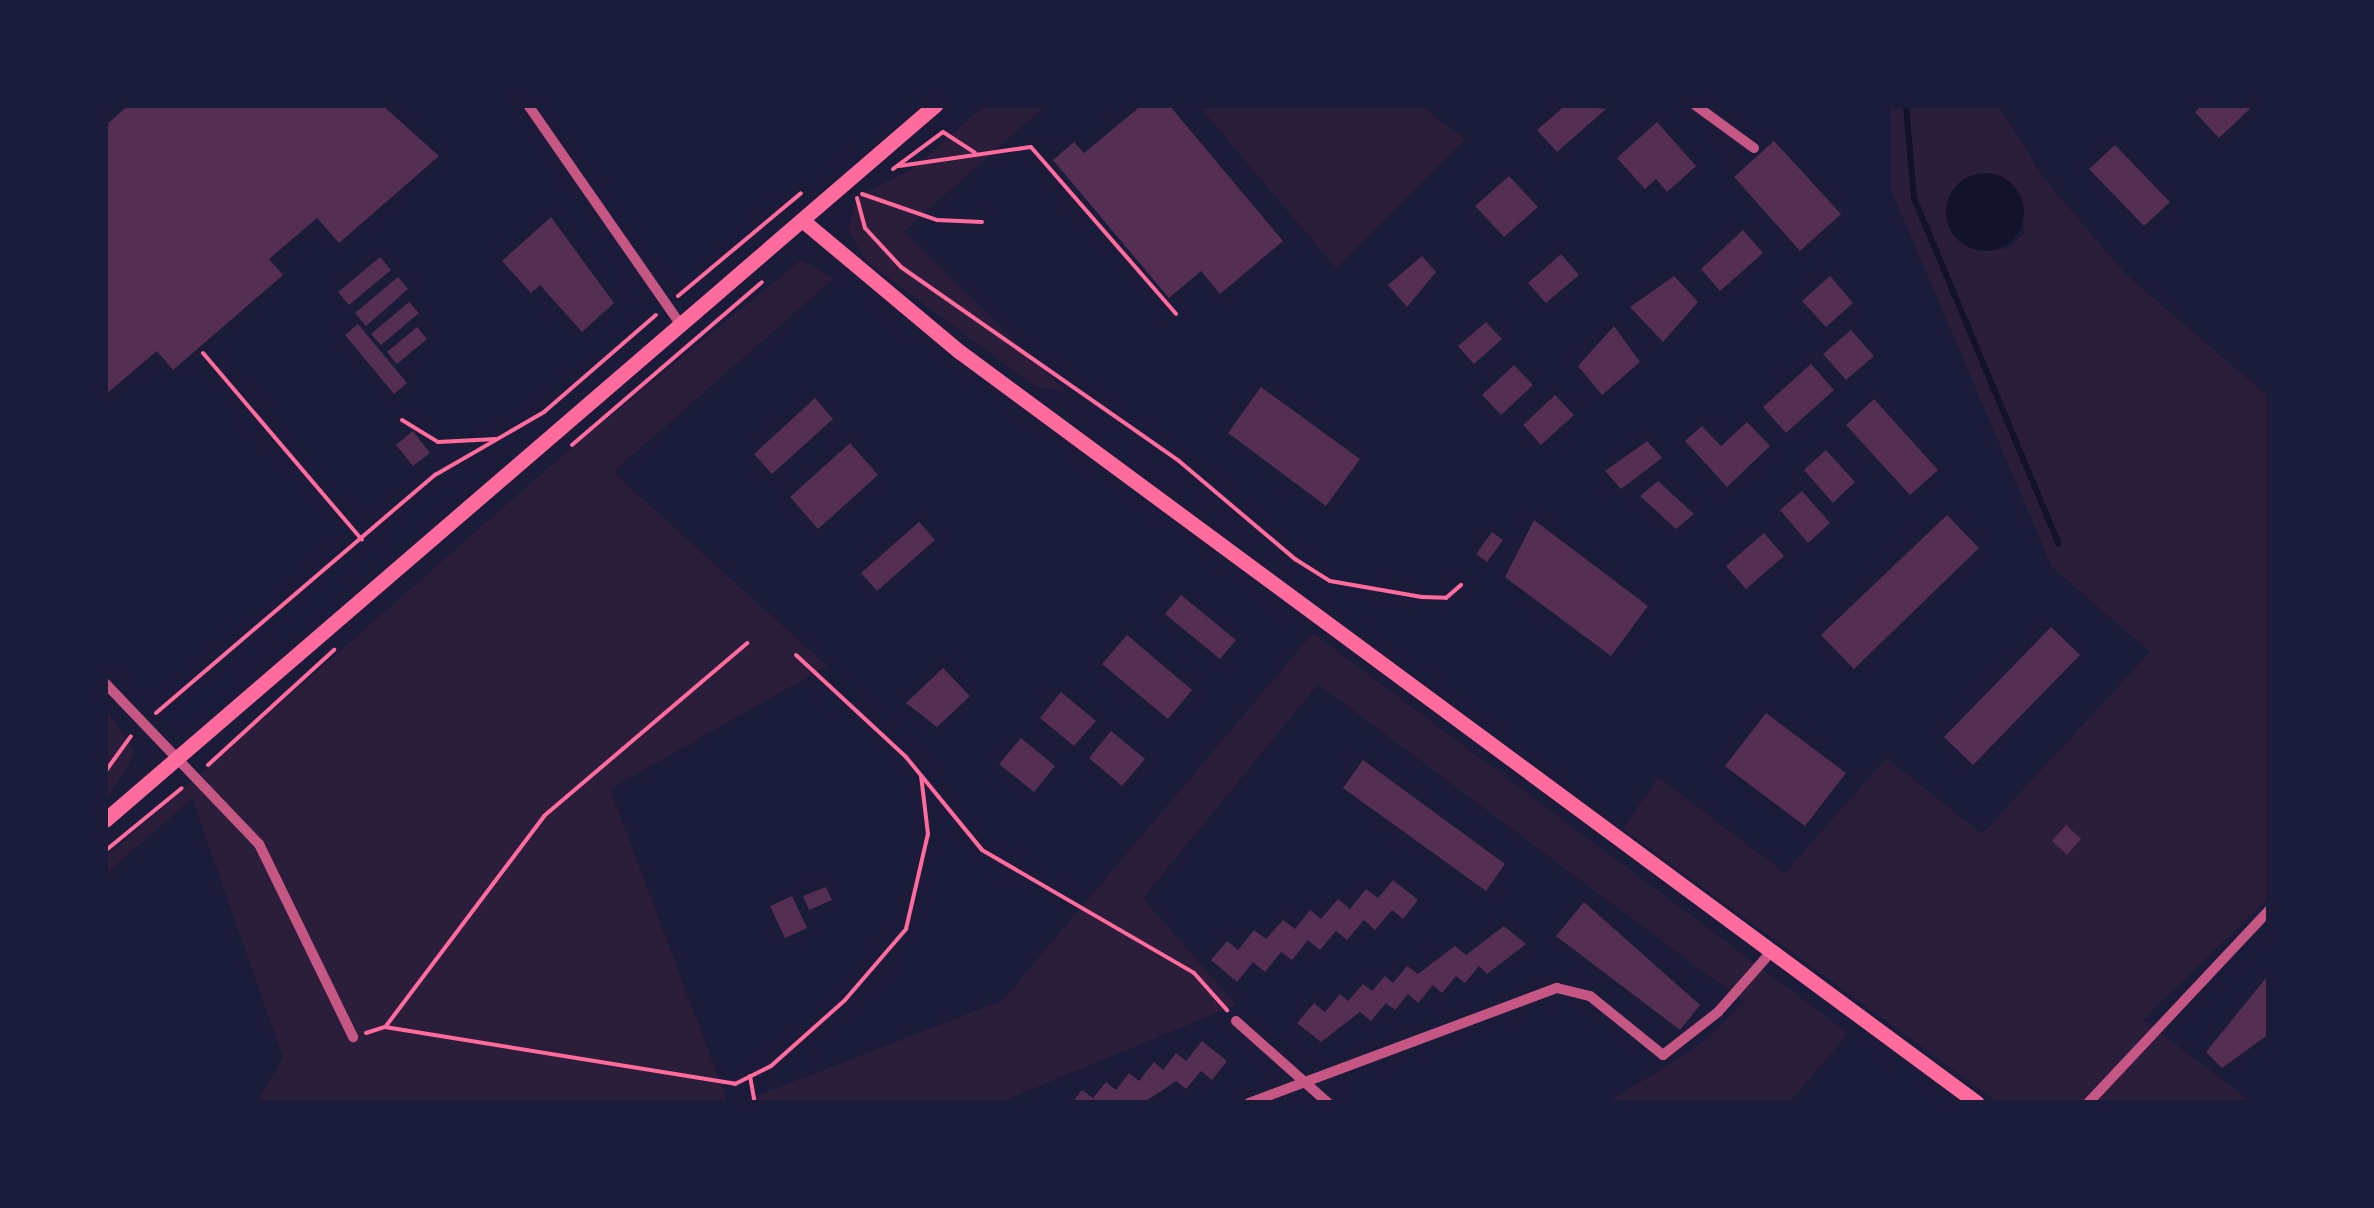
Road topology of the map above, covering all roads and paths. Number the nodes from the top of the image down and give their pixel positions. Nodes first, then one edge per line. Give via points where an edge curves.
1 (528, 105) edge
2 (936, 105) edge
3 (1695, 105) edge
4 (943, 132) dead end
5 (1754, 148) dead end
6 (975, 153) junction
7 (899, 166) dead end
8 (805, 190) dead end
9 (802, 220) junction
10 (982, 222) dead end
11 (667, 306) junction
12 (1176, 314) dead end
13 (680, 324) junction
14 (203, 353) dead end
15 (402, 420) dead end
16 (497, 439) junction
17 (362, 540) junction
18 (1461, 585) dead end
19 (747, 643) dead end
20 (796, 655) dead end
21 (105, 682) edge
22 (142, 725) junction
23 (174, 760) junction
24 (105, 772) edge
25 (922, 775) junction
26 (105, 820) edge
27 (2269, 910) edge
28 (1772, 951) junction
29 (1236, 1021) joint
30 (385, 1027) junction
31 (353, 1037) joint
32 (750, 1076) junction
33 (1304, 1082) junction
34 (755, 1103) edge
35 (1249, 1103) edge
36 (1328, 1103) edge
37 (1978, 1103) edge
38 (2088, 1103) edge

1 - 11 street
2 - 9 main road
3 - 5 street
4 - 6 path
6 - 7 path
6 - 12 path via 1032,147
8 - 11 path
9 - 13 main road
9 - 28 main road via 931,330
10 - 18 path via 937,220 858,194 865,228 901,267 1179,461 1294,560 1330,581 1422,597 1446,598
11 - 13 street
11 - 16 path via 544,412
13 - 23 main road
14 - 17 path
15 - 16 path via 438,442
16 - 17 path via 435,475
17 - 22 path
19 - 30 path via 544,816
20 - 25 path
21 - 22 street
22 - 23 street
22 - 24 path
23 - 26 main road
23 - 31 street via 259,844
25 - 29 path via 982,850 1194,973
25 - 32 path via 924,870 906,928 845,1000
27 - 38 street
28 - 33 street via 1718,1012 1663,1055 1590,996 1557,988
28 - 37 main road
29 - 33 street
30 - 31 path
30 - 32 path via 735,1084
32 - 34 path
33 - 35 street
33 - 36 street

